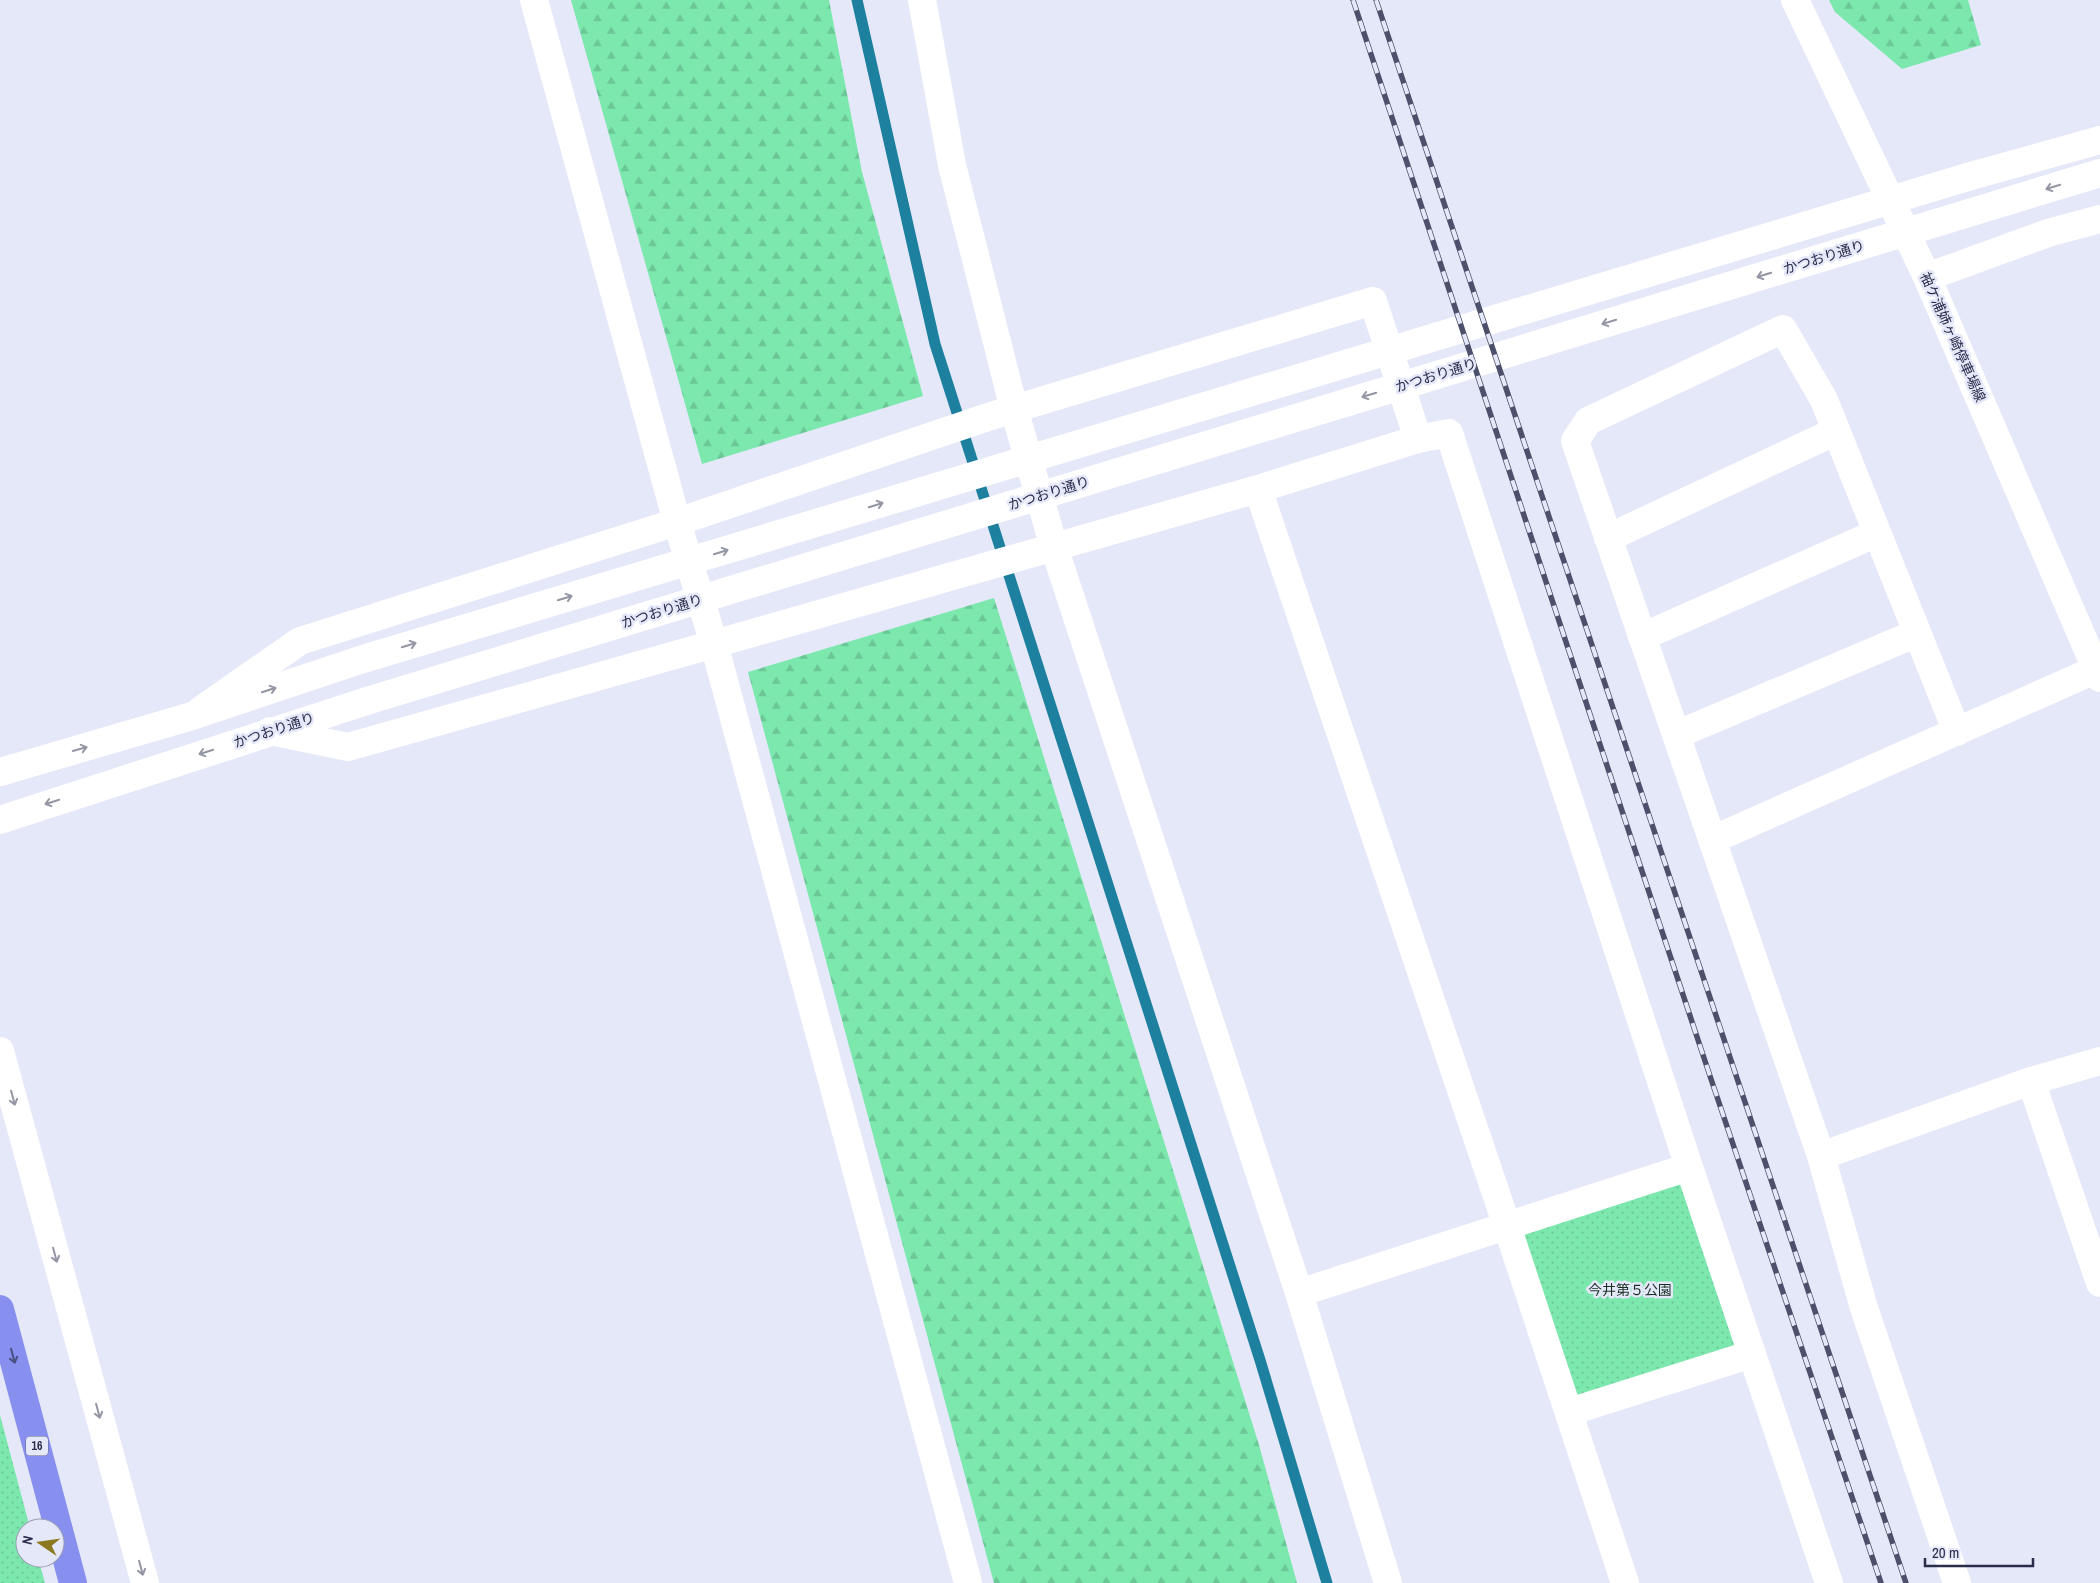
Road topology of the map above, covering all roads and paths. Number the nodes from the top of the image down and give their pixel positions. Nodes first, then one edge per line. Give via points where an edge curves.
1 (534, 0) edge
2 (922, 0) edge
3 (1795, 0) edge
4 (2100, 140) edge
5 (2100, 173) edge
6 (2100, 219) edge
7 (1927, 276) junction
8 (1003, 412) junction
9 (1836, 431) junction
10 (1418, 439) junction
11 (1258, 489) junction
12 (677, 522) junction
13 (1877, 533) junction
14 (1608, 538) junction
15 (1044, 549) junction
16 (1917, 633) junction
17 (1642, 638) junction
18 (714, 644) junction
19 (2098, 674) edge
20 (192, 716) junction
21 (270, 731) junction
22 (1957, 732) junction
23 (1676, 735) junction
24 (5, 766) edge
25 (0, 820) edge
26 (1712, 840) junction
27 (0, 1051) edge
28 (2100, 1061) edge
29 (2031, 1081) junction
30 (1821, 1156) junction
31 (1690, 1167) junction
32 (1507, 1226) junction
33 (2100, 1283) edge
34 (1299, 1293) junction
35 (0, 1309) edge
36 (1752, 1354) junction
37 (1569, 1412) junction
38 (73, 1583) edge
39 (145, 1583) edge
40 (968, 1583) edge
41 (1388, 1583) edge
42 (1625, 1583) edge
43 (1829, 1583) edge
44 (1957, 1583) edge

1 - 12 street
2 - 8 street
3 - 7 street, 袖ケ浦姉ヶ崎停車場線
20 -> 4 street via 363,659
5 -> 21 street, かつおり通り
6 - 7 street
7 - 19 street, 袖ケ浦姉ヶ崎停車場線
8 - 10 street via 1373,301
8 - 12 street
8 - 15 street
9 - 13 street
9 - 14 street
9 - 14 street via 1824,400 1783,329 1588,422 1575,441
10 - 11 street
10 - 31 street via 1449,433
11 - 15 street
11 - 32 street
12 - 18 street
12 - 20 street via 300,641
13 - 16 street
13 - 17 street
14 - 17 street
15 - 18 street
15 - 34 street
16 - 22 street
16 - 23 street
17 - 23 street
18 - 21 street via 348,747
18 - 40 street
19 - 22 street
24 -> 20 street
21 -> 25 street, かつおり通り
22 - 26 street
23 - 26 street
26 - 30 street
27 -> 39 street
28 - 29 street
29 - 30 street
29 - 33 street
30 - 44 street via 1864,1308
31 - 32 street
31 - 36 street
32 - 34 street
32 - 37 street
34 - 41 street
35 -> 38 highway, 16
36 - 37 street
36 - 43 street
37 - 42 street

